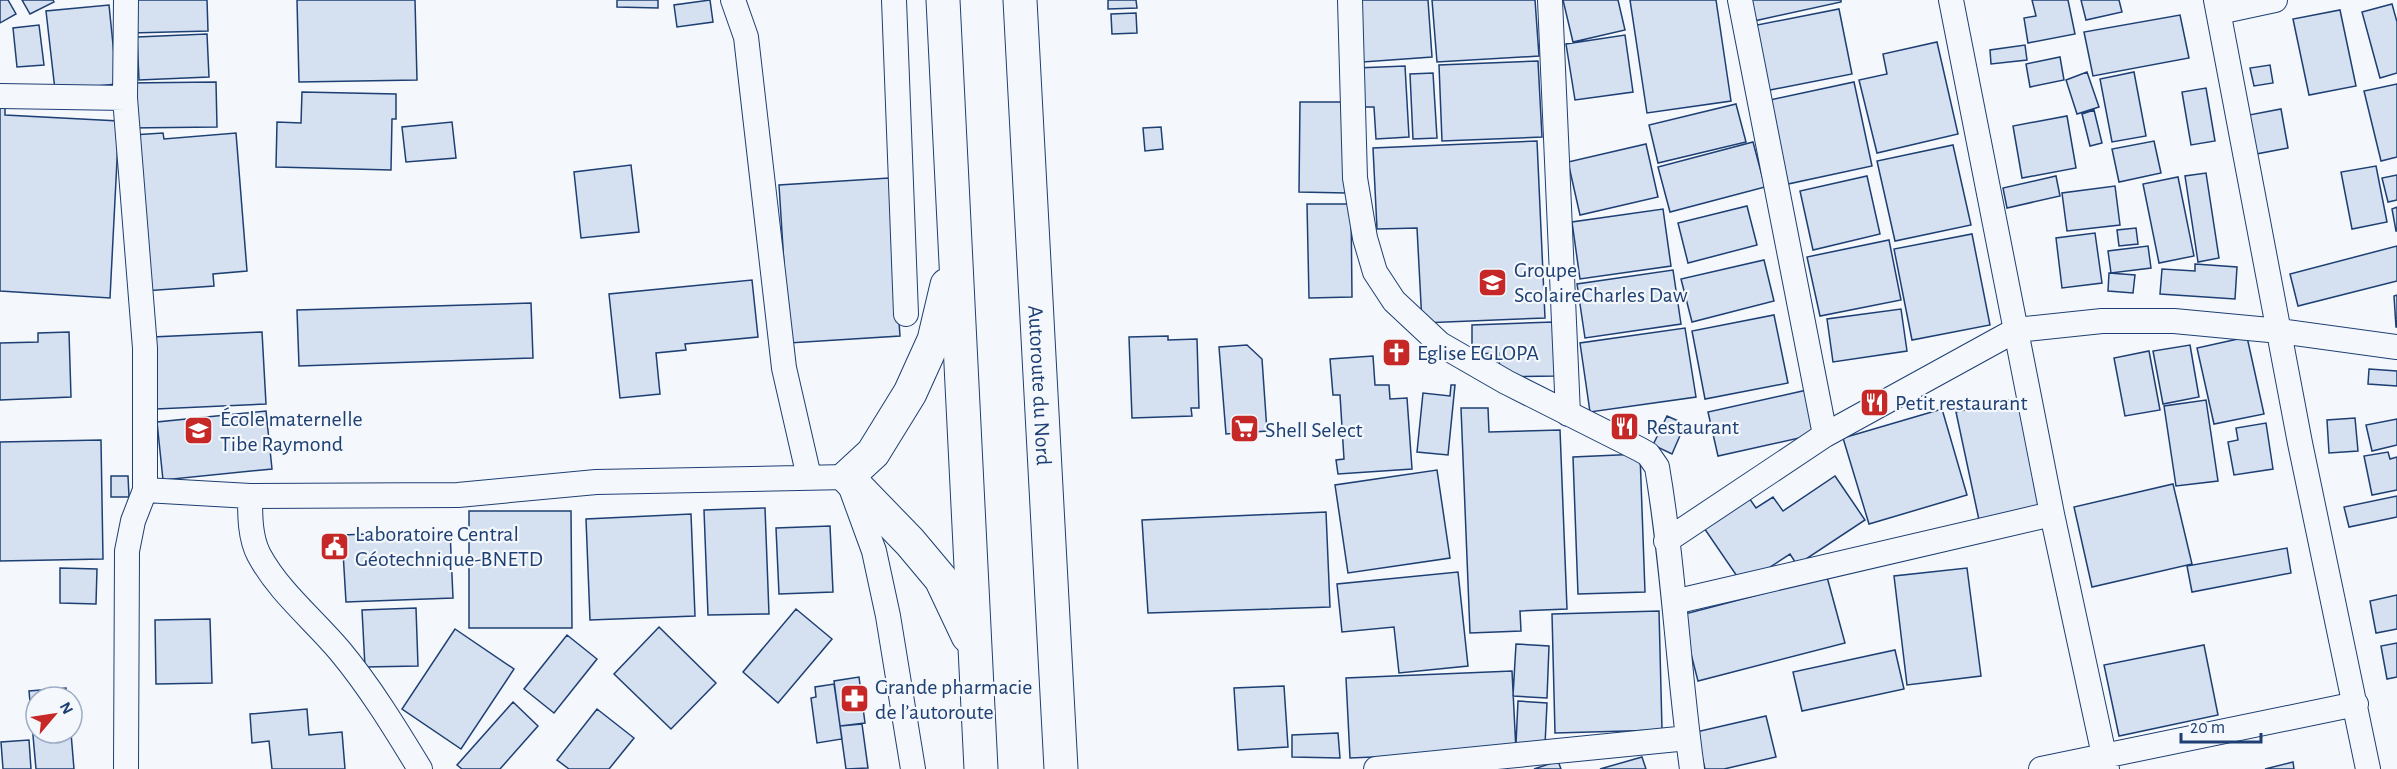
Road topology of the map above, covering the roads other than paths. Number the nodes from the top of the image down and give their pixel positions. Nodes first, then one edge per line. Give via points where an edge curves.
1 (126, 0) edge
2 (733, 0) edge
3 (894, 0) edge
4 (944, 0) edge
5 (1020, 0) edge
6 (1350, 0) edge
7 (1550, 0) edge
8 (1740, 0) edge
9 (1951, 0) edge
10 (2275, 0) edge
11 (2218, 6) edge
12 (0, 96) edge
13 (125, 99) junction
14 (955, 248) junction
15 (906, 314) dead end
16 (2016, 330) junction
17 (2280, 331) junction
18 (2397, 347) edge
19 (1568, 414) junction
20 (1825, 435) junction
21 (809, 477) junction
22 (847, 477) junction
23 (145, 490) junction
24 (250, 496) junction
25 (2052, 514) junction
26 (1666, 541) junction
27 (1674, 602) junction
28 (976, 653) junction
29 (2356, 705) junction
30 (1688, 738) junction
31 (2106, 762) edge
32 (126, 769) edge
33 (420, 769) edge
34 (913, 769) edge
35 (981, 769) edge
36 (1061, 769) edge
37 (1376, 769) edge
38 (1692, 769) edge
39 (2041, 769) edge
40 (2368, 769) edge

1 - 13 street
2 - 21 street via 747,37 784,368
3 - 15 street
4 - 14 highway
5 - 36 highway, Autoroute du Nord
6 - 19 street via 1355,178 1375,272 1395,301 1440,344
7 - 19 street
8 - 20 street
9 - 16 street
10 - 11 street
11 - 17 street
12 - 13 street
13 - 23 street via 145,348
14 - 22 highway via 934,340 910,393 873,453
14 - 28 highway
16 - 17 street via 2102,321 2174,321
16 - 20 street
16 - 25 street
17 - 18 street
17 - 29 street
19 - 26 street via 1640,449 1653,460
20 - 26 street
21 - 22 street
21 - 24 street via 596,482 458,495
22 - 28 highway via 941,579
22 - 34 street via 874,551
23 - 24 street
23 - 32 street via 127,551
24 - 33 street via 251,527 258,554 284,590 340,651 388,716
25 - 27 street
25 - 31 street
26 - 27 street
27 - 30 street
28 - 35 highway
29 - 31 street
29 - 40 street
30 - 37 street
30 - 38 street
31 - 39 street

